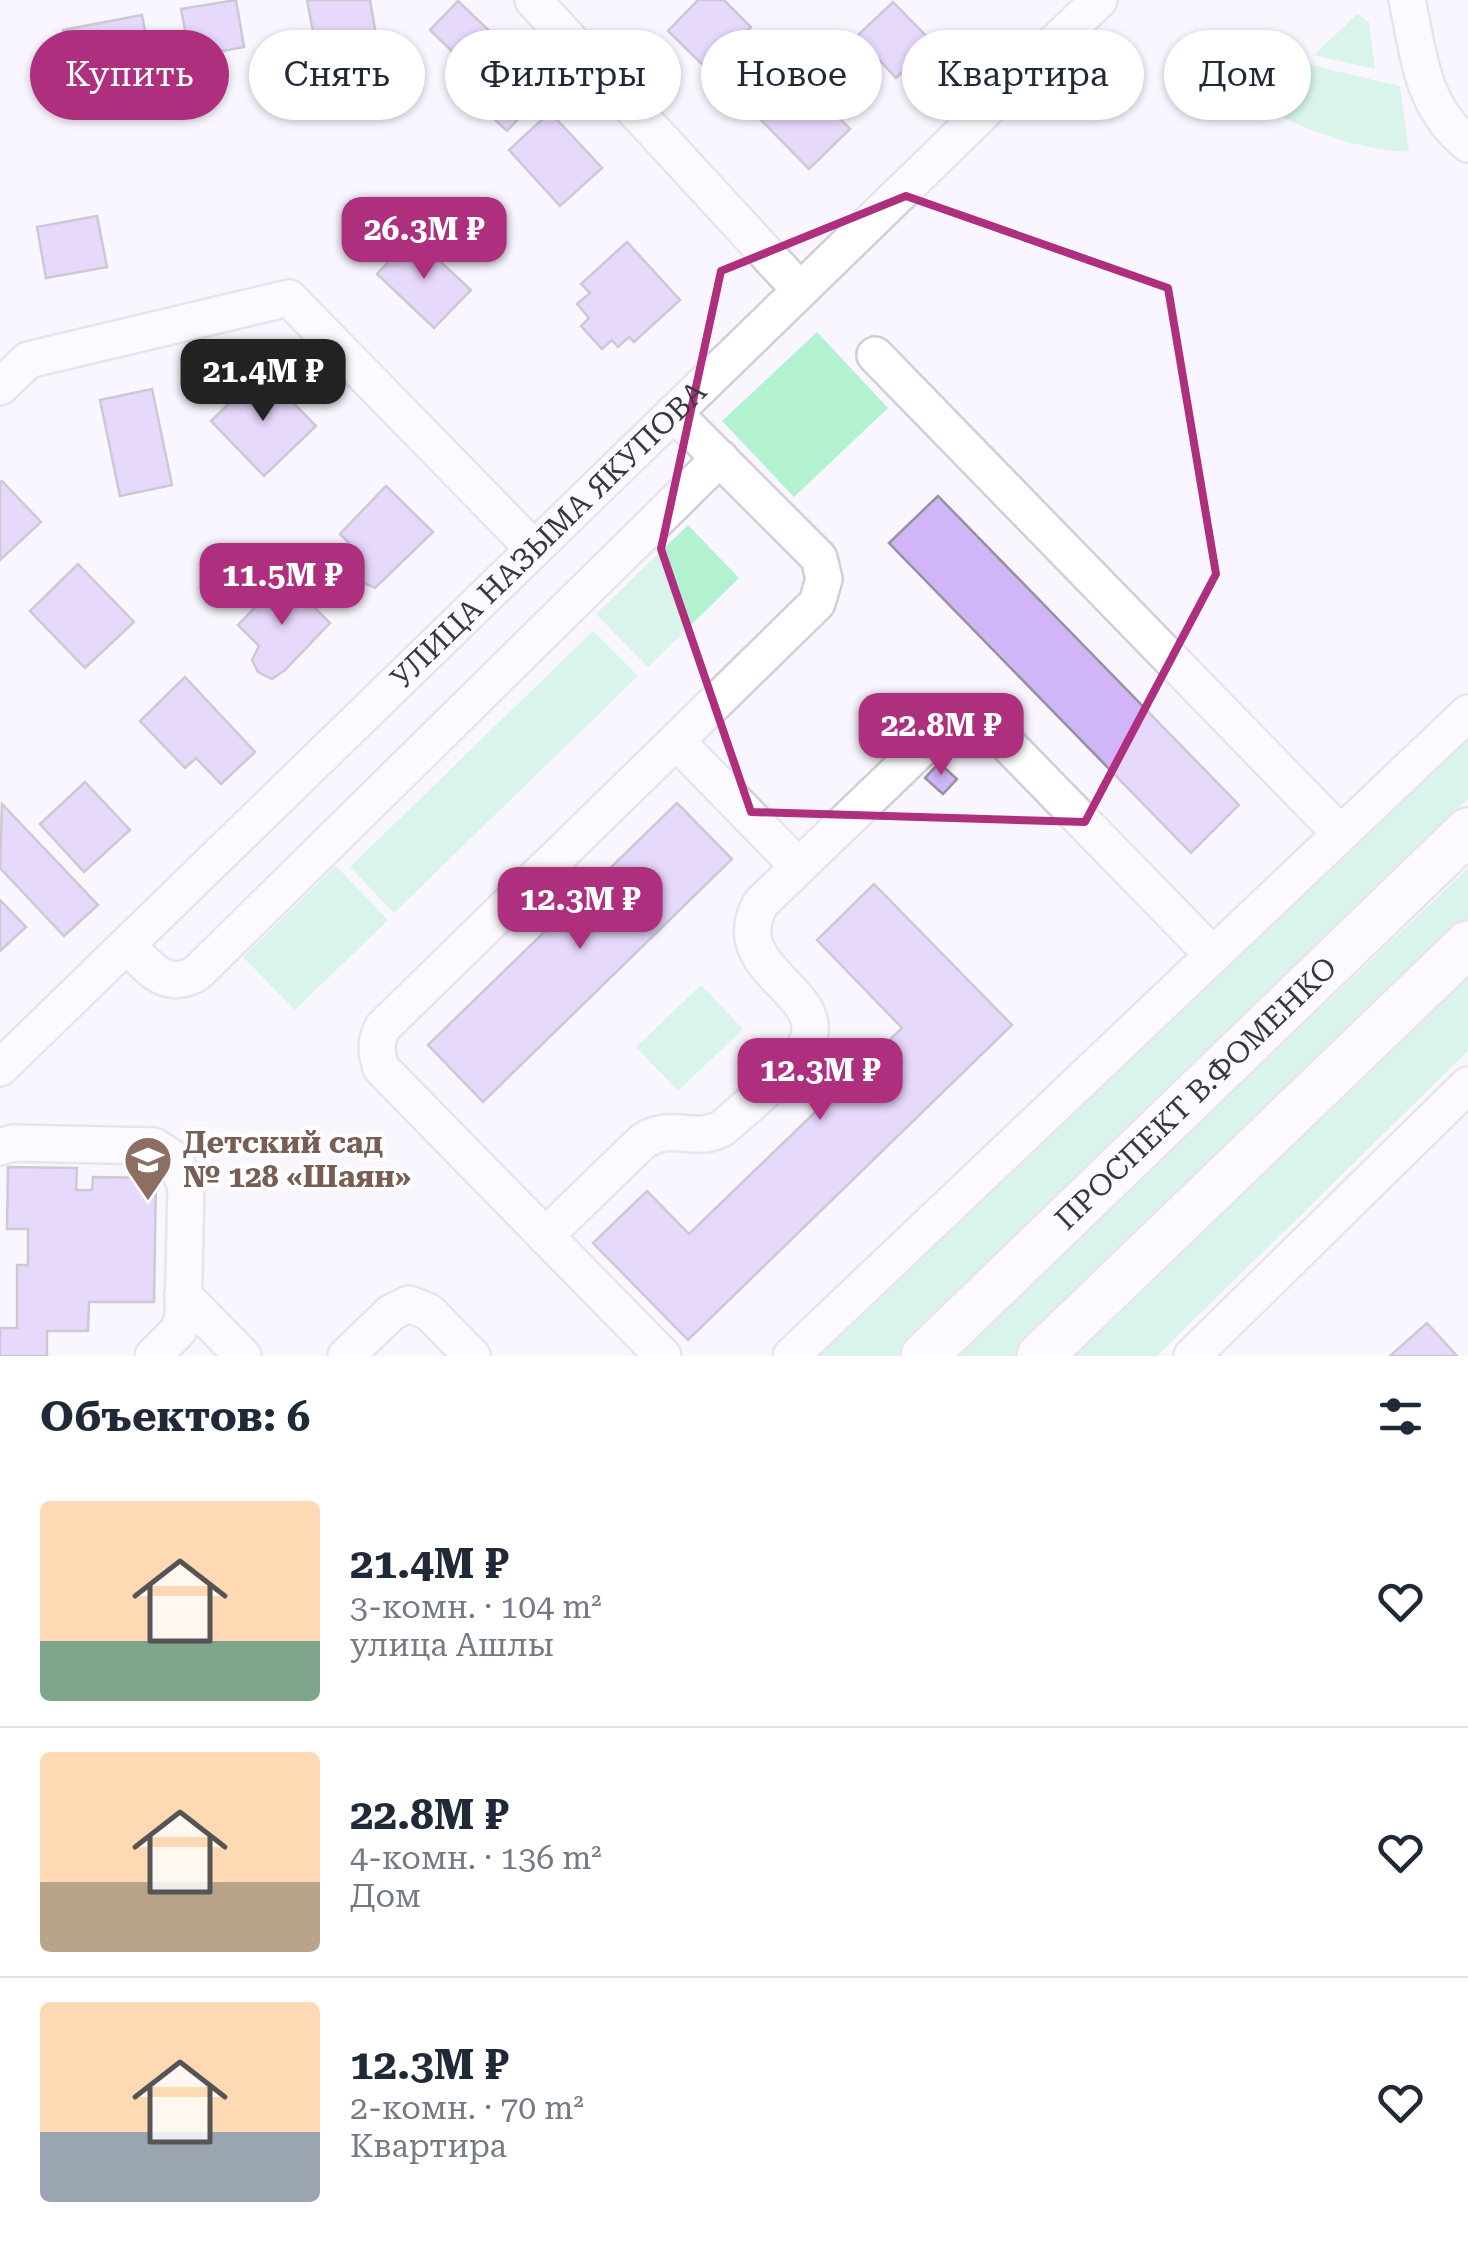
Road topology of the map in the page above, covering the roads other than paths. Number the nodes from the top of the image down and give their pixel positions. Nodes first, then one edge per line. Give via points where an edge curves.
1 (533, 0) edge
2 (1099, 0) edge
3 (1407, 0) edge
4 (1468, 144) edge
5 (800, 290) junction
6 (874, 354) dead end
7 (0, 387) edge
8 (674, 412) junction
9 (720, 458) junction
10 (534, 549) junction
11 (1468, 713) edge
12 (676, 741) junction
13 (1468, 830) edge
14 (1340, 833) junction
15 (798, 866) junction
16 (127, 944) junction
17 (1468, 944) edge
18 (1212, 954) junction
19 (0, 1068) edge
20 (1468, 1085) edge
21 (0, 1146) edge
22 (545, 1236) junction
23 (184, 1295) junction
24 (1208, 1351) edge
25 (658, 1354) edge
26 (152, 1356) edge
27 (243, 1356) edge
28 (346, 1356) edge
29 (472, 1356) edge
30 (792, 1356) edge
31 (924, 1356) edge
32 (1040, 1356) edge

1 - 5 street
2 - 5 street, УЛИЦА НАЗЫМА ЯКУПОВА
3 - 4 street via 1426,88 1444,122
5 - 8 street, УЛИЦА НАЗЫМА ЯКУПОВА
6 - 14 street
7 - 10 street via 28,360 289,298
8 - 9 street
8 - 10 street, УЛИЦА НАЗЫМА ЯКУПОВА
9 - 12 street via 818,558 823,591
9 - 16 street via 197,973 176,981 160,978
10 - 16 street, УЛИЦА НАЗЫМА ЯКУПОВА
11 - 14 street
12 - 15 street
12 - 22 street via 378,1035 380,1068
13 - 31 main road, ПРОСПЕКТ В.ФОМЕНКО
14 - 18 street
15 - 18 street via 941,727 974,718 988,724
15 - 22 street via 760,902 752,939 758,956 806,1012 802,1052 715,1132 674,1130 643,1141
16 - 19 street, УЛИЦА НАЗЫМА ЯКУПОВА
17 - 32 main road
18 - 30 street
20 - 24 street
21 - 23 street via 154,1146 165,1152 180,1167 186,1187
22 - 25 street
23 - 26 street via 178,1331
23 - 27 street
28 - 29 street via 408,1304 429,1312

